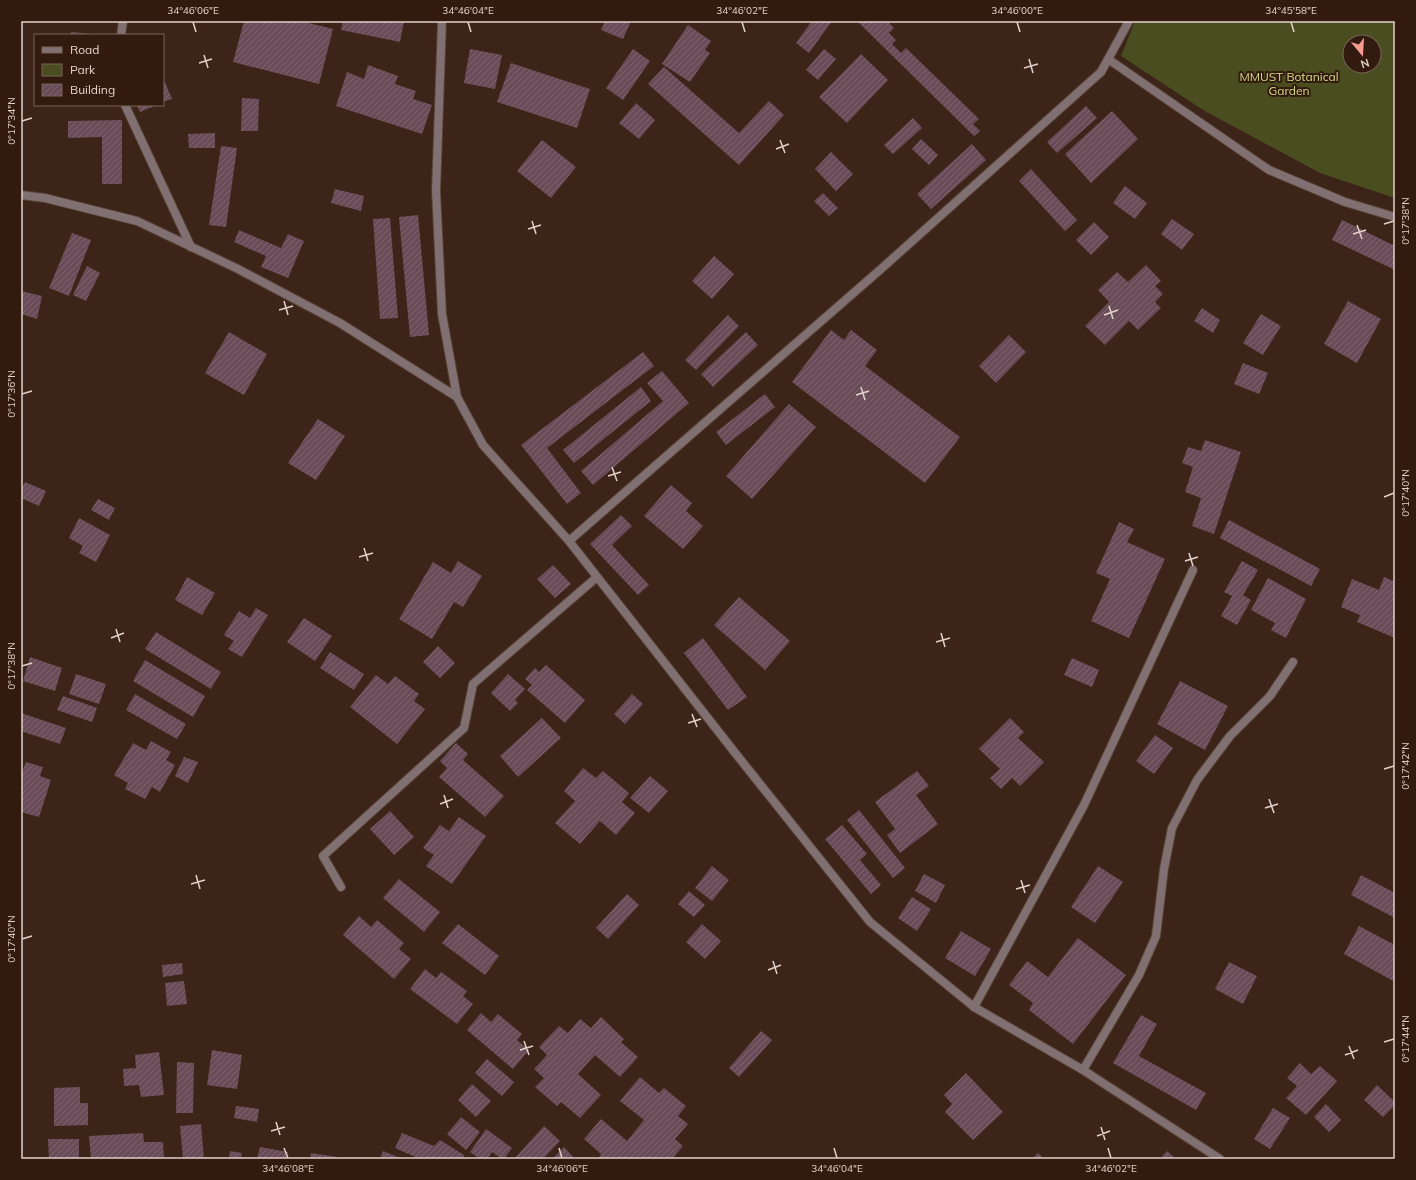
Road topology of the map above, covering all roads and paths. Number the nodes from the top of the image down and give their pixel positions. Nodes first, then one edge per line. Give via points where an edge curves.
1 (123, 21) edge
2 (442, 21) edge
3 (1129, 21) edge
4 (121, 34) edge
5 (1108, 59) junction
6 (125, 106) edge
7 (21, 195) edge
8 (1395, 217) edge
9 (190, 246) junction
10 (457, 397) junction
11 (569, 541) junction
12 (1193, 570) dead end
13 (598, 577) junction
14 (1293, 662) dead end
15 (341, 887) dead end
16 (974, 1007) junction
17 (1083, 1070) junction
18 (1220, 1159) edge

1 - 4 street
2 - 10 street via 437,198 442,314
3 - 5 street
5 - 8 street via 1269,170 1345,202
5 - 11 street via 1100,72 881,269
6 - 9 street
7 - 9 street via 45,198 137,221
9 - 10 street via 340,323
10 - 11 street via 484,445
11 - 13 street
12 - 16 street via 1084,804
13 - 15 street via 473,684 464,728 323,856
13 - 16 street via 870,922
14 - 17 street via 1270,696 1230,736 1196,780 1172,828 1156,936 1139,975
16 - 17 street
17 - 18 street

